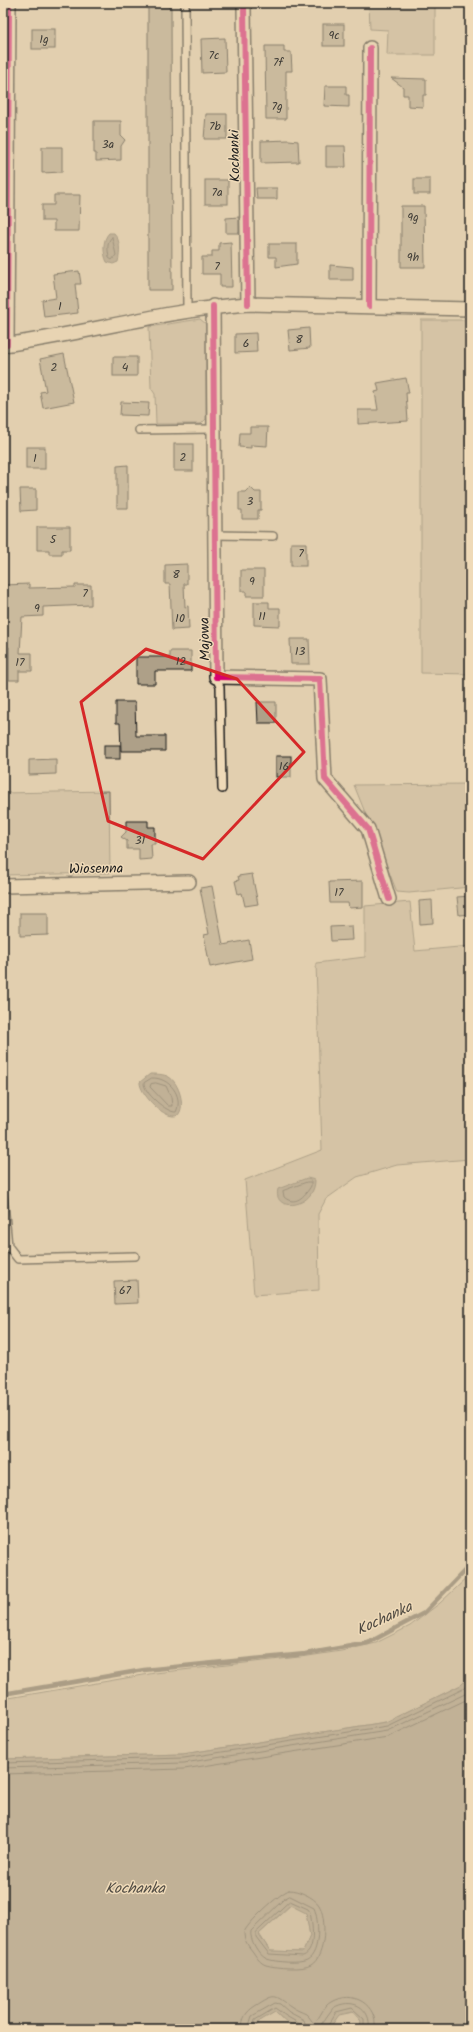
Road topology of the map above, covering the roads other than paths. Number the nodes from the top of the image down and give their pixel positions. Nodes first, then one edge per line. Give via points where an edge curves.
1 (9, 3) edge
2 (185, 3) edge
3 (244, 7) dead end
4 (370, 48) dead end
5 (248, 304) junction
6 (213, 306) junction
7 (369, 306) junction
8 (470, 309) edge
9 (187, 311) junction
10 (5, 344) edge
11 (214, 429) junction
12 (140, 430) dead end
13 (215, 535) junction
14 (273, 536) dead end
15 (216, 677) junction
16 (222, 789) dead end
17 (189, 882) dead end
18 (3, 886) edge
19 (389, 899) dead end
20 (3, 1192) edge
21 (135, 1256) dead end

1 - 10 street
2 - 9 lane
3 - 5 street, Kochanki
4 - 7 street
5 - 6 street
5 - 7 street
6 - 9 street
6 - 11 street, Majowa
7 - 8 street
9 - 10 street
11 - 12 lane
11 - 13 street, Majowa
13 - 14 lane
13 - 15 street, Majowa
15 - 16 lane via 220,687
15 - 19 street, Majowa via 320,679 325,779 368,829
17 - 18 street, Wiosenna
20 - 21 lane via 8,1246 18,1259

